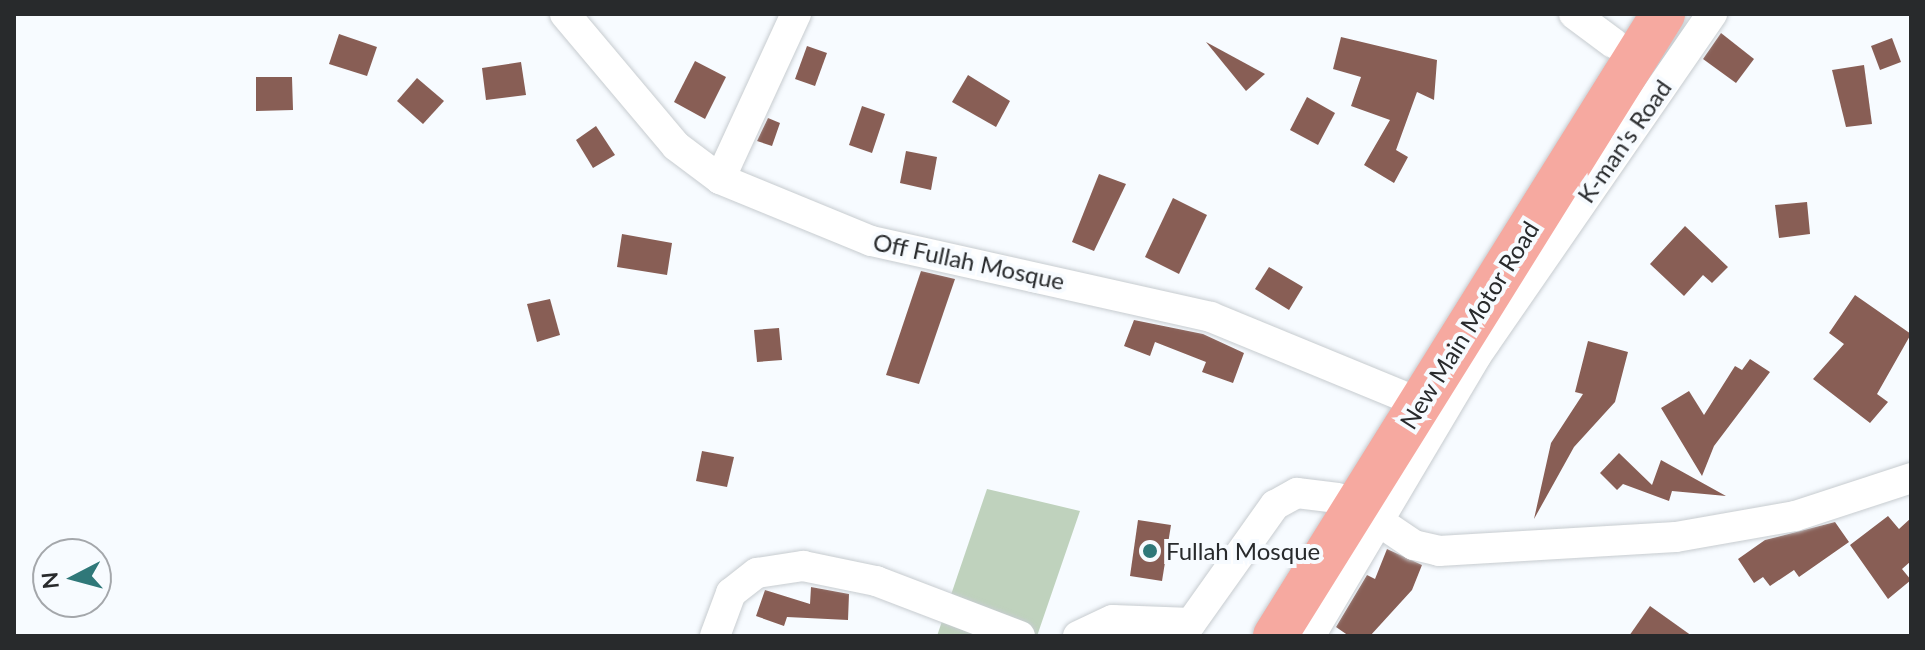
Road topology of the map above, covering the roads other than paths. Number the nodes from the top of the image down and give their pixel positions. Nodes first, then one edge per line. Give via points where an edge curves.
1 (565, 14) edge
2 (796, 14) edge
3 (1574, 14) edge
4 (1663, 14) edge
5 (1712, 14) edge
6 (585, 28) edge
7 (1635, 51) edge
8 (720, 179) junction
9 (1400, 395) junction
10 (1911, 478) edge
11 (1359, 509) junction
12 (715, 636) edge
13 (1020, 636) edge
14 (1078, 636) edge
15 (1251, 636) edge
16 (1275, 636) edge
17 (1310, 636) edge

1 - 6 street, Off Fullah Mosque
2 - 8 street
3 - 7 street
4 - 7 highway, New Main Motor Road
5 - 7 street, K-man's Road
6 - 8 street, Off Fullah Mosque via 676,146
7 - 9 highway, New Main Motor Road
7 - 11 highway, New Main Motor Road via 1513,278
8 - 9 street, Off Fullah Mosque via 871,241 1211,317
9 - 11 highway, New Main Motor Road
10 - 11 street via 1795,516 1676,537 1439,551 1414,545
11 - 14 street via 1297,493 1275,505 1191,623 1113,620
11 - 15 highway, New Main Motor Road
11 - 16 highway, New Main Motor Road
11 - 17 street
12 - 13 street via 731,593 757,573 803,566 876,581

